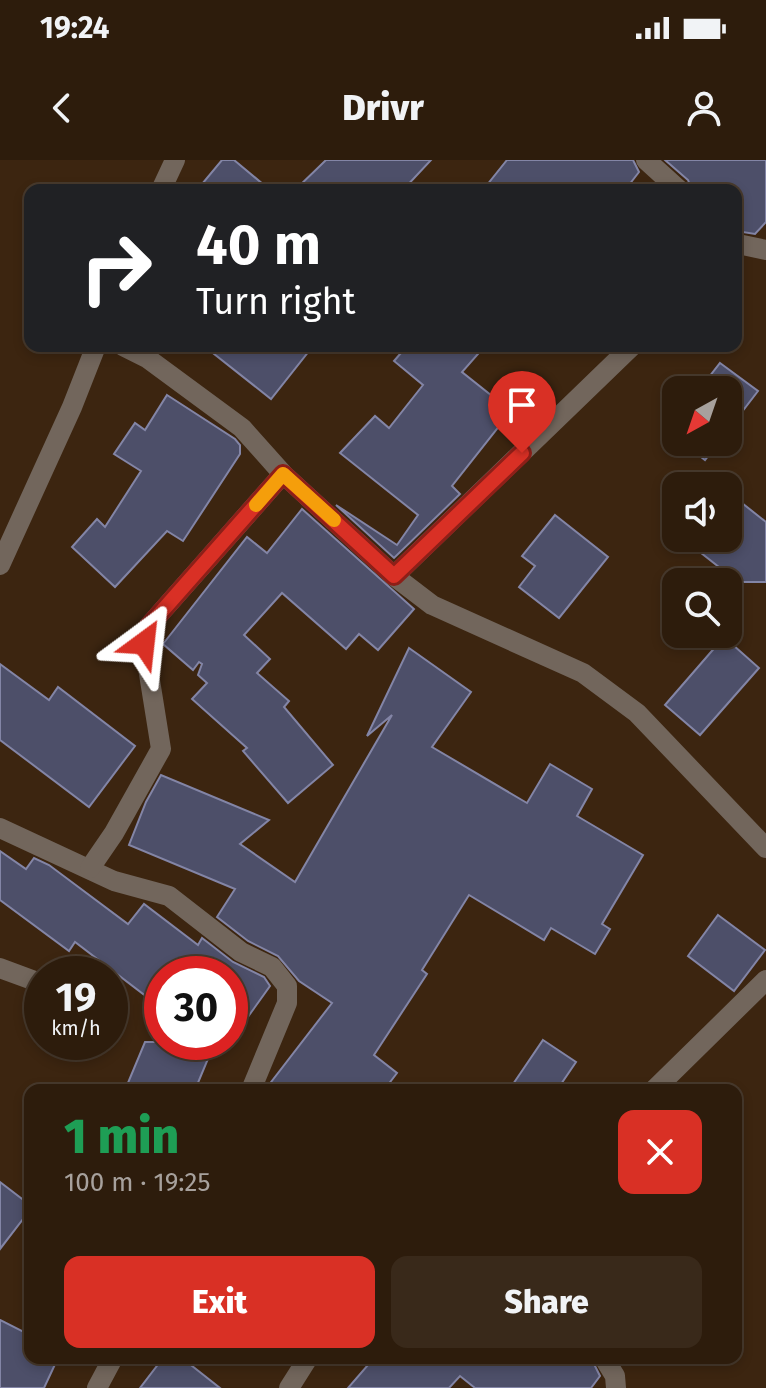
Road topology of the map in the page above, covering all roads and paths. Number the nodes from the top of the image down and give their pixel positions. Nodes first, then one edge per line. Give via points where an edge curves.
1 (175, 160) edge
2 (646, 160) edge
3 (164, 184) edge
4 (672, 184) edge
5 (742, 245) edge
6 (766, 250) edge
7 (94, 352) edge
8 (135, 352) edge
9 (622, 352) edge
10 (283, 474) junction
11 (0, 565) edge
12 (394, 576) junction
13 (0, 828) edge
14 (766, 848) edge
15 (90, 868) junction
16 (0, 968) edge
17 (24, 977) edge
18 (766, 980) edge
19 (253, 1084) edge
20 (660, 1084) edge
21 (110, 1364) edge
22 (304, 1364) edge
23 (608, 1364) edge
24 (97, 1388) edge
25 (289, 1388) edge
26 (616, 1388) edge

1 - 3 street
2 - 4 street
5 - 6 street
7 - 11 street
8 - 10 street via 242,428
9 - 12 street
10 - 12 street
10 - 15 street via 148,627 144,643 161,749
12 - 14 street via 432,605 583,673 637,713
13 - 15 street
15 - 19 street via 114,881 169,896 241,952 272,967 287,986 287,1003
16 - 17 street
18 - 20 street
21 - 24 street
22 - 25 street
23 - 26 street

